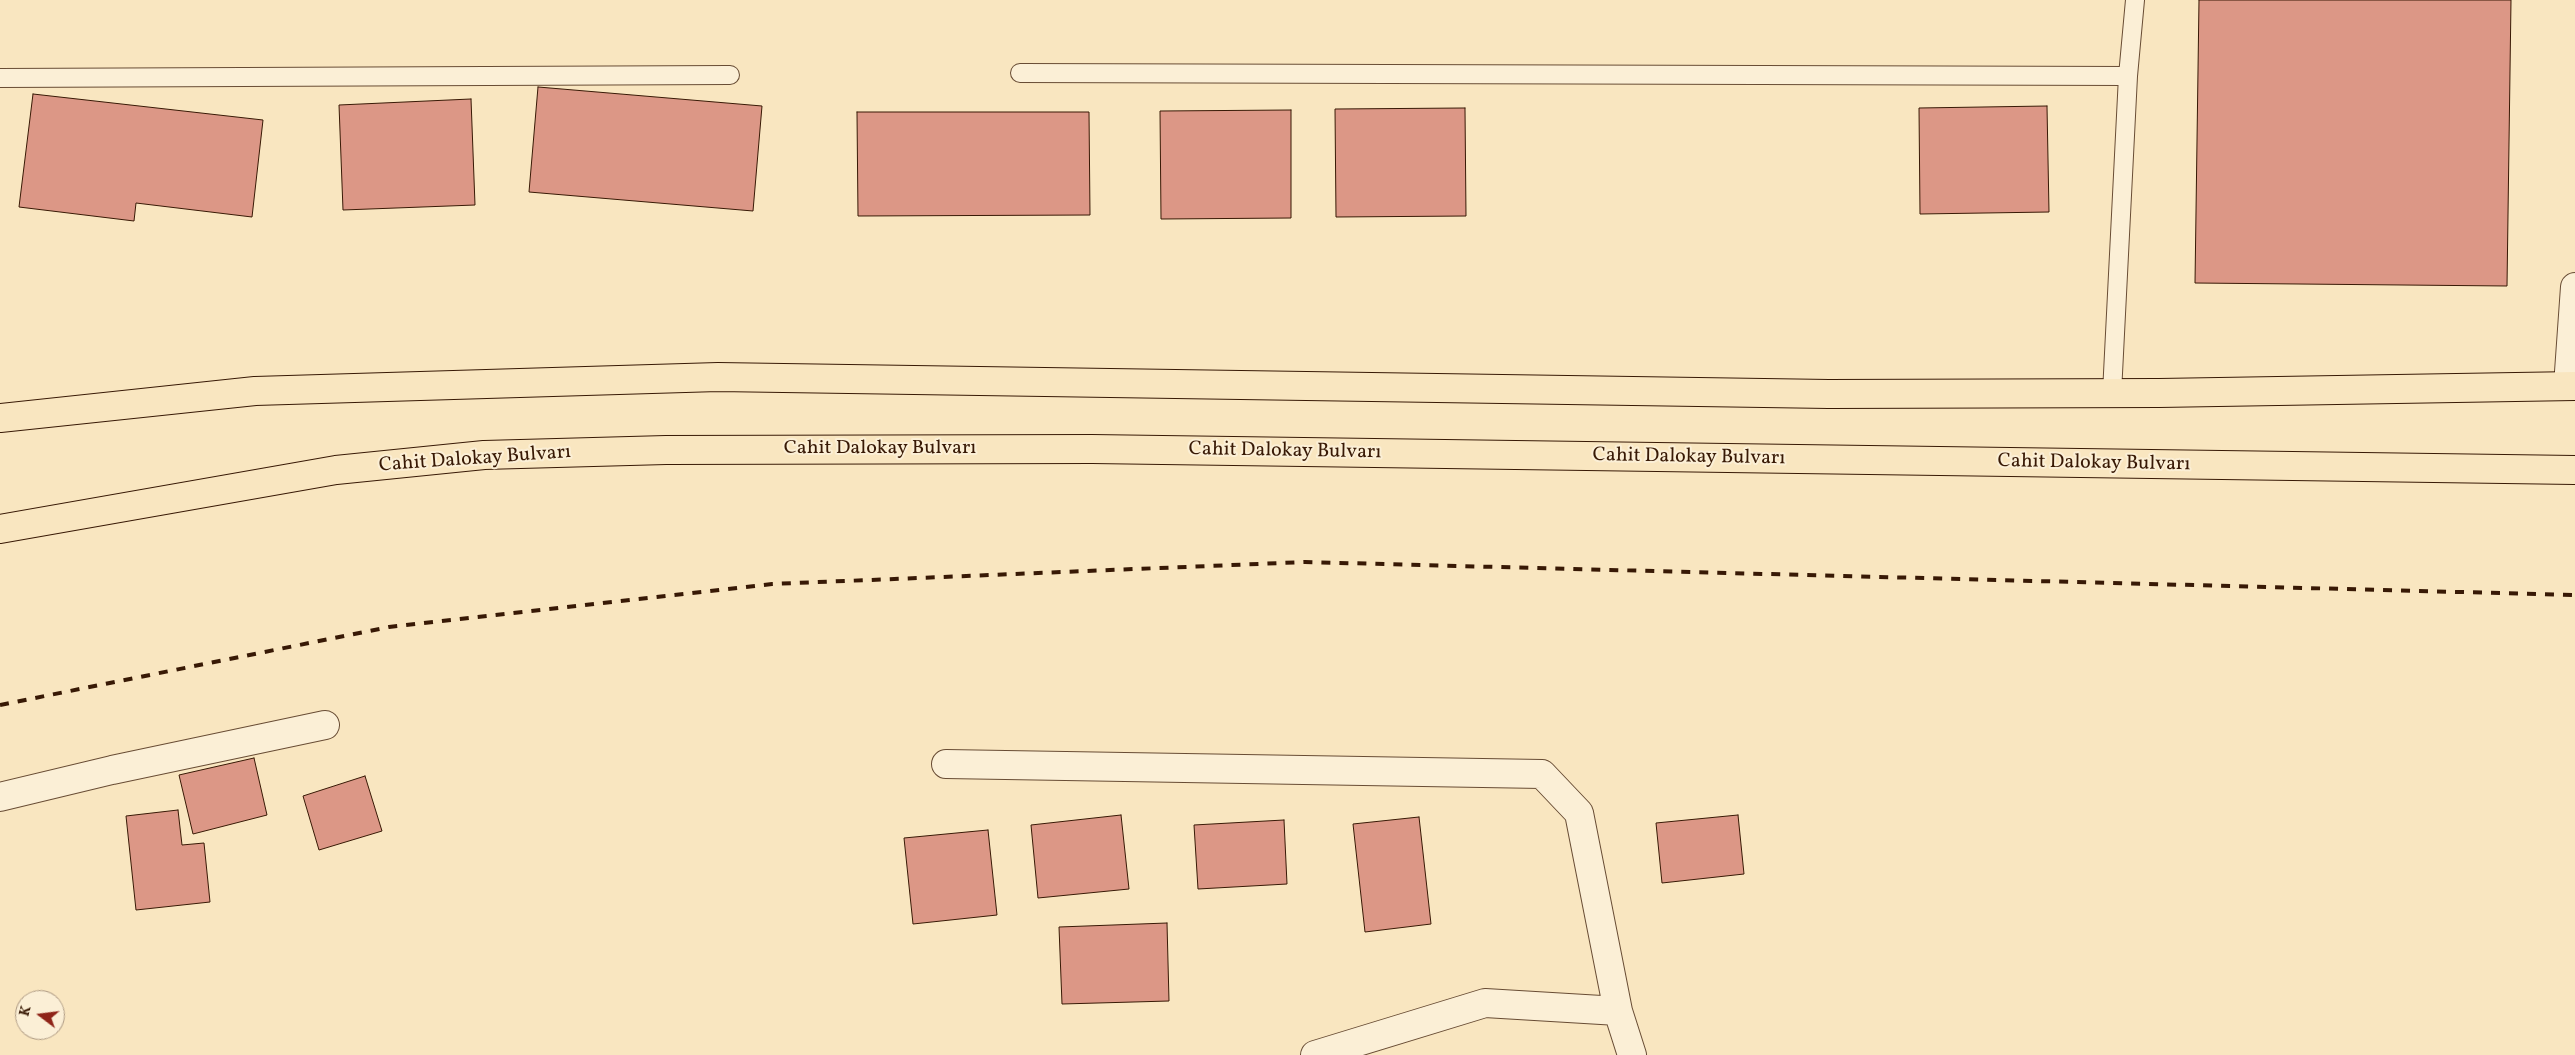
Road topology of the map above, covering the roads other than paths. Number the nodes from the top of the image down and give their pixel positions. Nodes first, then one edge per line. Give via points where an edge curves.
1 (2135, 0) edge
2 (1020, 73) dead end
3 (730, 75) dead end
4 (2128, 76) junction
5 (0, 78) edge
6 (2575, 287) edge
7 (2571, 386) edge
8 (2112, 393) junction
9 (0, 418) edge
10 (2575, 470) edge
11 (0, 530) edge
12 (325, 725) dead end
13 (946, 764) dead end
14 (0, 797) edge
15 (1618, 1011) junction
16 (1315, 1055) edge
17 (1632, 1055) edge

1 - 4 lane
2 - 4 lane
3 - 5 lane
4 - 8 lane
6 - 7 street
7 - 8 main road
8 - 9 main road via 1829,394 718,377 255,391
10 - 11 main road, Cahit Dalokay Bulvarı via 1092,449 666,450 484,455 336,470
12 - 14 street
13 - 15 street via 1542,774 1579,813
15 - 16 street via 1485,1003
15 - 17 street

